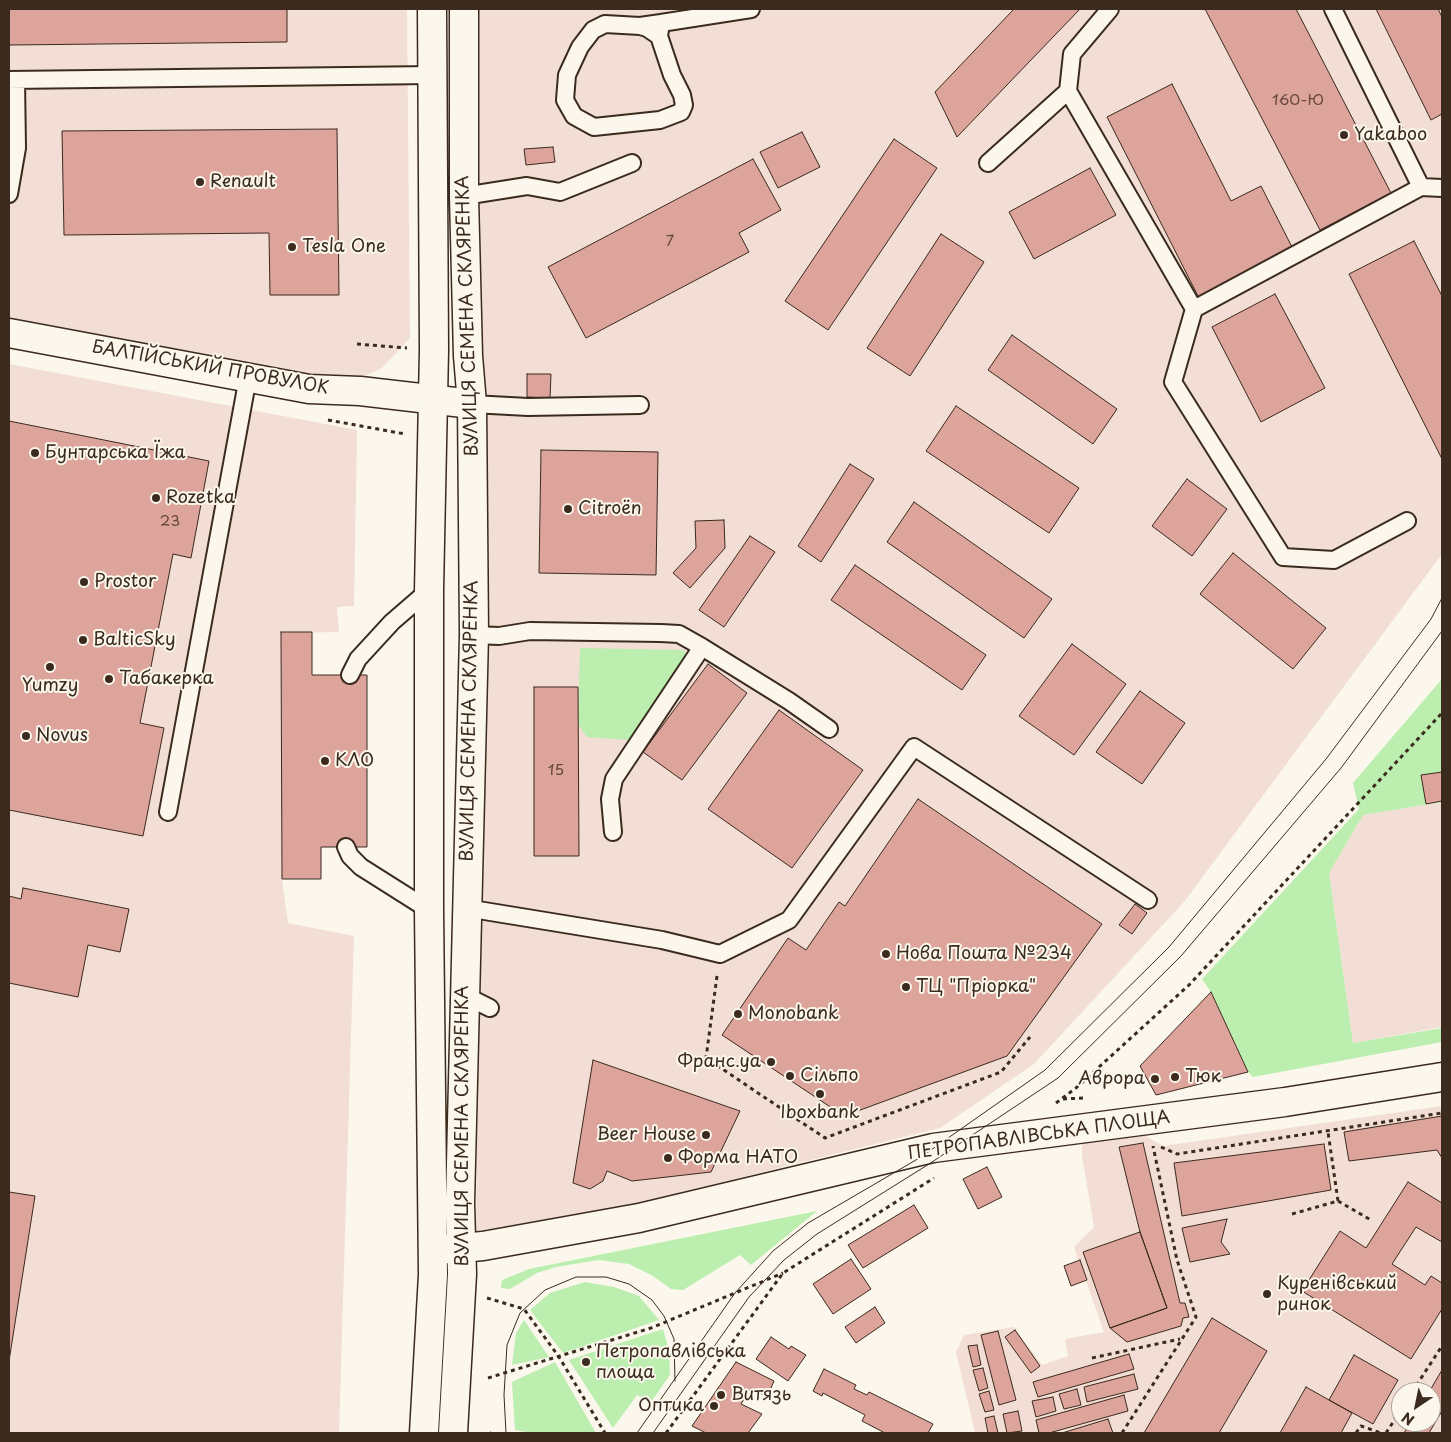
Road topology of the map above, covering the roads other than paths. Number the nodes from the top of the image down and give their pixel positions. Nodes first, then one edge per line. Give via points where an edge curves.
1 (432, 9) edge
2 (464, 9) edge
3 (751, 9) edge
4 (1110, 9) edge
5 (1333, 9) edge
6 (660, 30) junction
7 (433, 75) junction
8 (12, 80) edge
9 (1068, 91) junction
10 (632, 163) dead end
11 (988, 163) dead end
12 (1421, 187) junction
13 (1442, 188) edge
14 (9, 194) edge
15 (464, 196) junction
16 (1194, 309) junction
17 (9, 333) edge
18 (248, 377) junction
19 (434, 399) junction
20 (472, 404) junction
21 (640, 405) dead end
22 (1407, 521) dead end
23 (429, 590) junction
24 (474, 635) junction
25 (702, 647) junction
26 (350, 675) dead end
27 (829, 729) dead end
28 (168, 812) dead end
29 (613, 832) dead end
30 (346, 847) dead end
31 (1148, 900) dead end
32 (466, 908) junction
33 (429, 910) junction
34 (1442, 1077) edge
35 (462, 1249) junction
36 (433, 1251) junction
37 (424, 1433) edge
38 (453, 1433) edge

1 - 7 main road, ВУЛИЦЯ СЕМЕНА СКЛЯРЕНКА
2 - 15 main road, ВУЛИЦЯ СЕМЕНА СКЛЯРЕНКА
3 - 6 lane
4 - 9 lane via 1072,54
5 - 12 lane
6 - 6 lane via 605,24 593,30 580,47 567,75 565,100 574,116 594,127 660,120 680,112 684,105 682,95 672,75
7 - 8 lane
7 - 19 main road, ВУЛИЦЯ СЕМЕНА СКЛЯРЕНКА
8 - 14 lane via 17,148
9 - 11 lane
9 - 16 lane
10 - 15 lane via 560,192 527,186
12 - 13 lane
12 - 16 lane
15 - 20 main road, ВУЛИЦЯ СЕМЕНА СКЛЯРЕНКА
16 - 22 lane via 1173,382 1283,557 1334,560
17 - 18 main road, БАЛТІЙСЬКИЙ ПРОВУЛОК
18 - 19 main road, БАЛТІЙСЬКИЙ ПРОВУЛОК via 309,388
18 - 28 lane
19 - 20 main road, БАЛТІЙСЬКИЙ ПРОВУЛОК
19 - 23 main road, ВУЛИЦЯ СЕМЕНА СКЛЯРЕНКА
20 - 21 lane via 528,407
20 - 24 main road, ВУЛИЦЯ СЕМЕНА СКЛЯРЕНКА
23 - 26 lane via 392,622 358,659
23 - 33 main road, ВУЛИЦЯ СЕМЕНА СКЛЯРЕНКА
24 - 25 lane via 499,636 530,631 661,633 679,634
24 - 32 main road, ВУЛИЦЯ СЕМЕНА СКЛЯРЕНКА
25 - 27 lane
25 - 29 lane via 614,779 610,799
30 - 33 lane via 361,867
31 - 32 lane via 914,747 789,920 720,954 662,940
32 - 35 main road, ВУЛИЦЯ СЕМЕНА СКЛЯРЕНКА via 460,1204
33 - 36 main road, ВУЛИЦЯ СЕМЕНА СКЛЯРЕНКА
34 - 35 main road, ПЕТРОПАВЛІВСЬКА ПЛОЩА via 1285,1102 933,1148 640,1218
35 - 36 main road, ПЕТРОПАВЛІВСЬКА ПЛОЩА
35 - 38 main road, ВУЛИЦЯ СЕМЕНА СКЛЯРЕНКА
36 - 37 main road, ВУЛИЦЯ СЕМЕНА СКЛЯРЕНКА

